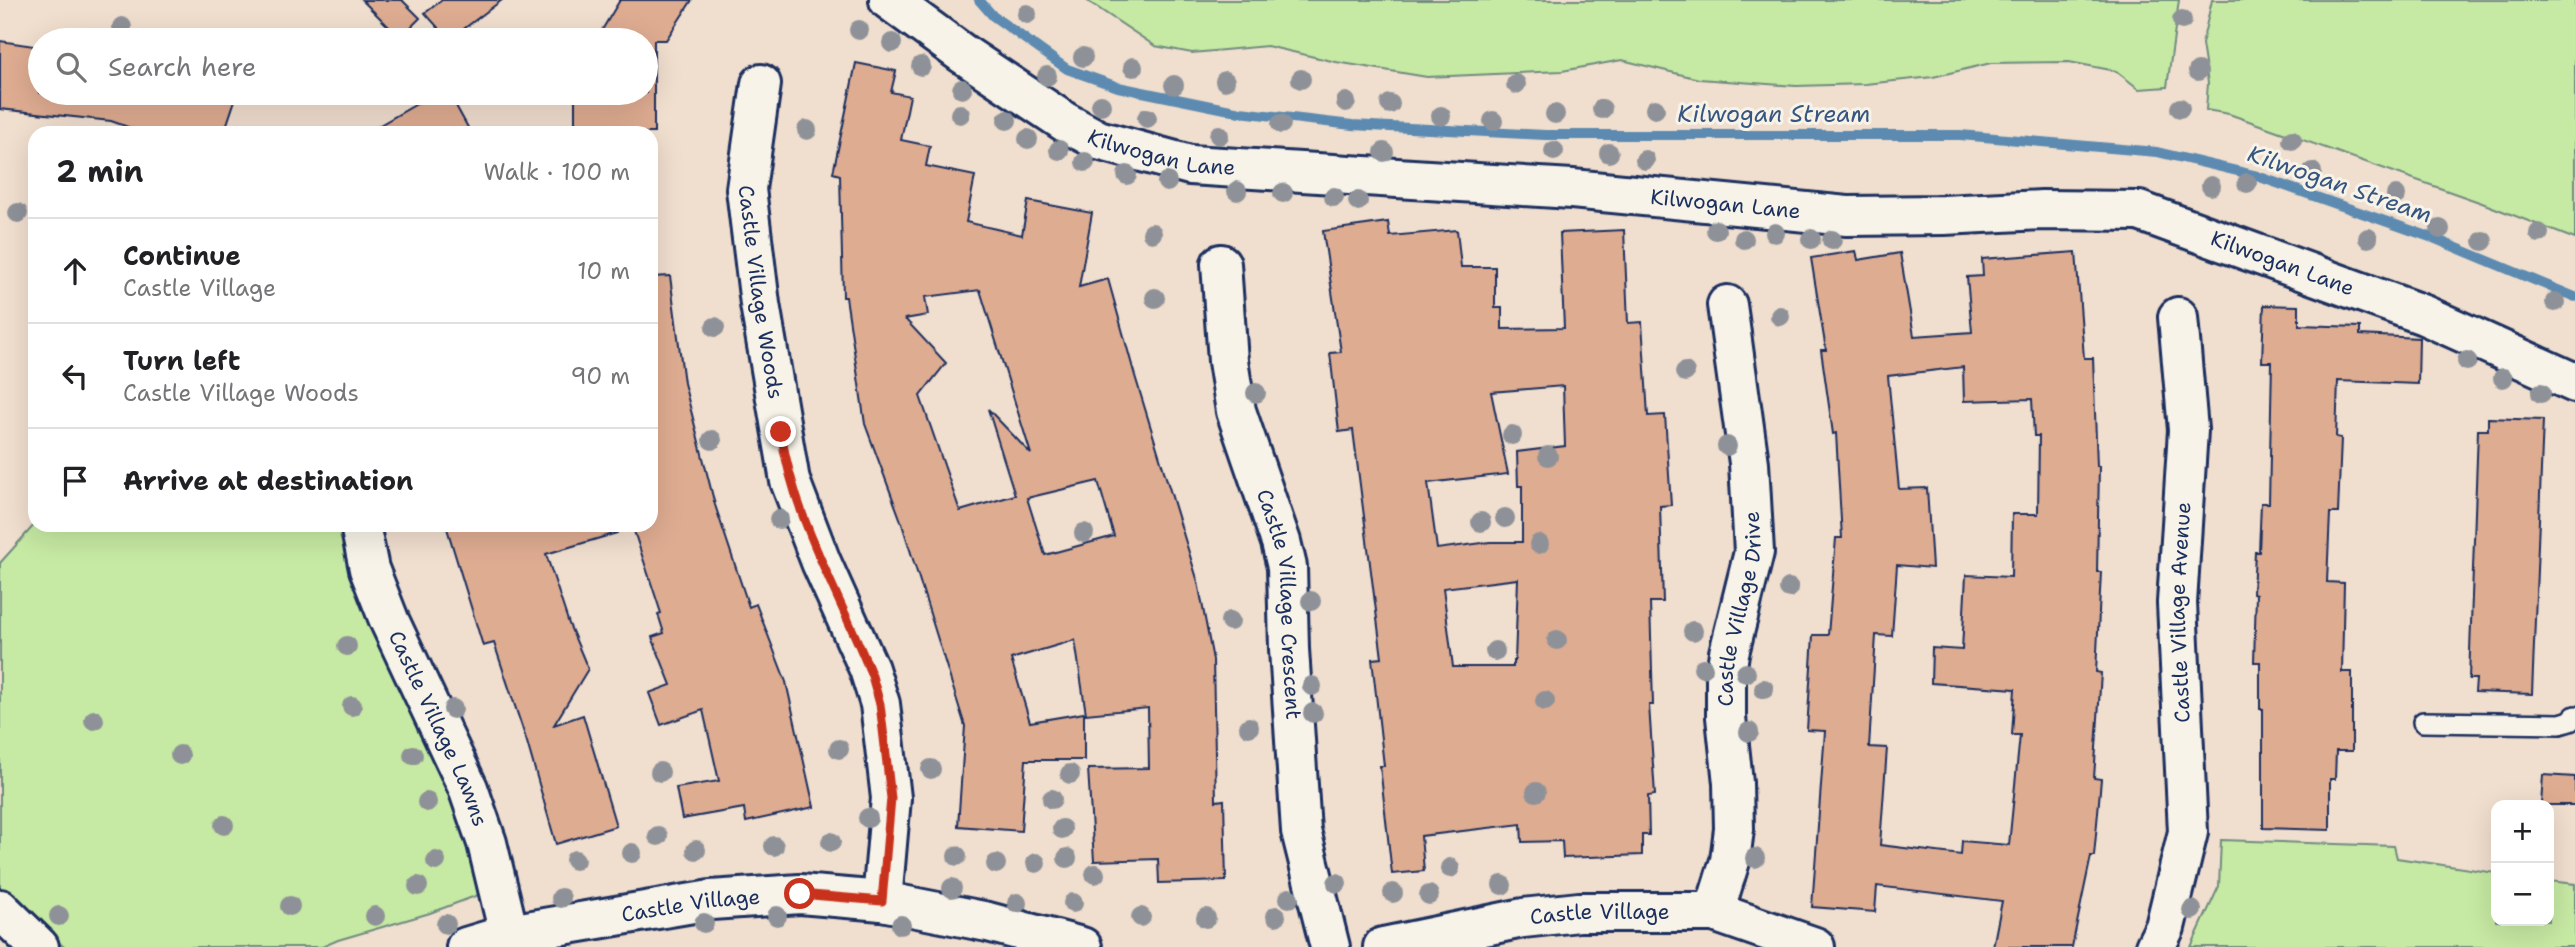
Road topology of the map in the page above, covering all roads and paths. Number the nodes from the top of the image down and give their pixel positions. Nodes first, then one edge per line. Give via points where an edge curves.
1 (889, 0) edge
2 (761, 84) dead end
3 (1221, 264) dead end
4 (1727, 305) dead end
5 (2178, 317) dead end
6 (2575, 383) edge
7 (361, 532) edge
8 (2575, 716) edge
9 (2424, 722) dead end
10 (882, 901) junction
11 (0, 909) edge
12 (1714, 912) junction
13 (509, 934) junction
14 (39, 947) edge
15 (466, 947) edge
16 (1082, 947) edge
17 (1330, 947) edge
18 (1383, 947) edge
19 (1815, 947) edge
20 (2155, 947) edge

1 - 6 street, Kilwogan Lane via 1065,122 1098,140 1158,158 1190,165 1572,189 1847,216 2139,211 2424,315
2 - 10 street, Castle Village Woods via 746,189 760,304 790,481 880,704 891,798
3 - 17 street, Castle Village Crescent via 1236,411 1287,567 1301,831
4 - 12 street, Castle Village Drive via 1749,463 1754,552 1726,674 1734,829 1730,861
5 - 20 street, Castle Village Avenue via 2188,430 2177,603 2188,832 2165,928
7 - 13 street, Castle Village Lawns via 369,569 389,620 468,789
8 - 9 lane via 2560,724
10 - 13 street, Castle Village via 800,894 711,900
10 - 16 street, Castle Village
11 - 14 street
12 - 18 street, Castle Village via 1579,912 1523,918
12 - 19 street, Castle Village
13 - 15 street, Castle Village

